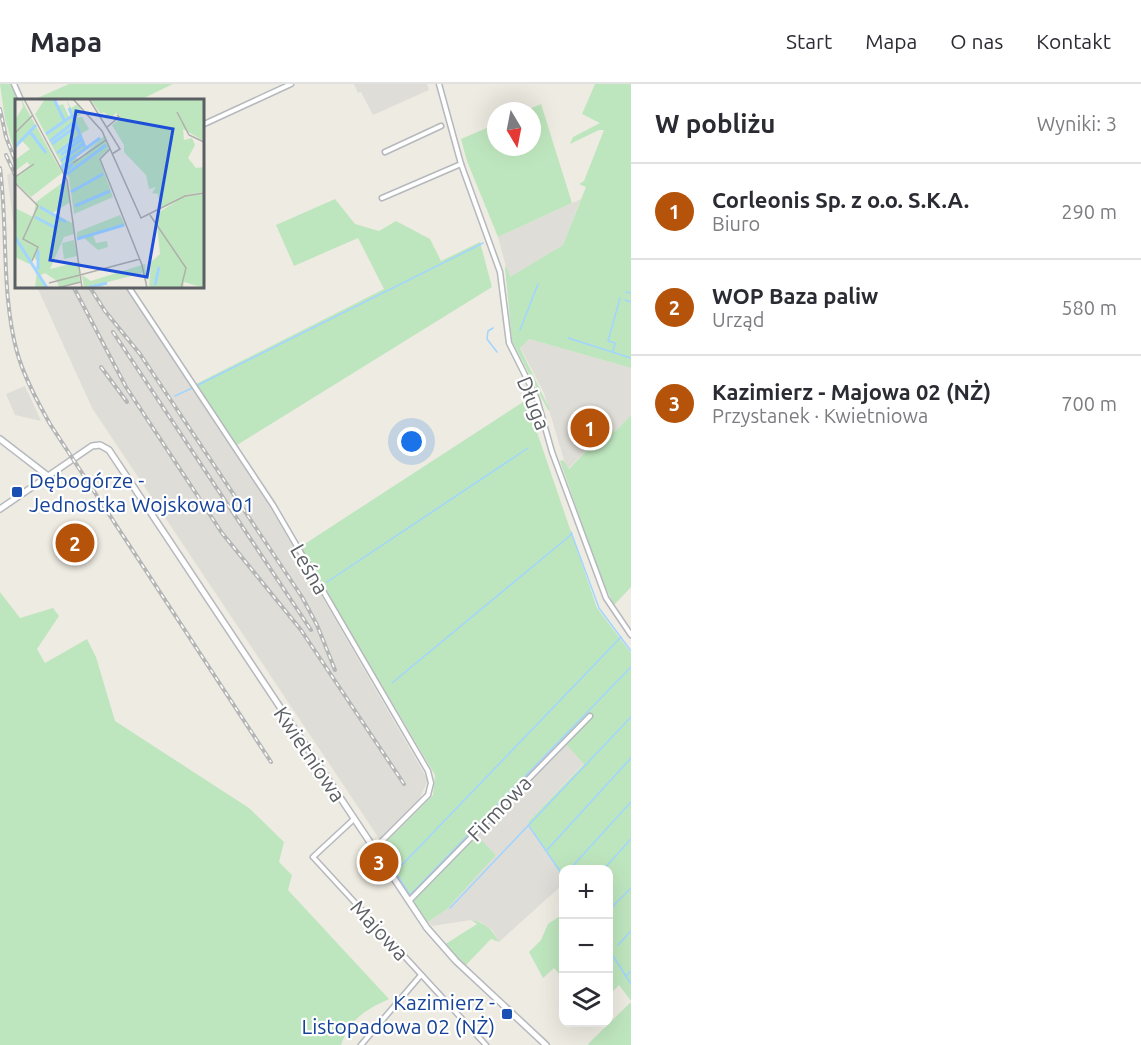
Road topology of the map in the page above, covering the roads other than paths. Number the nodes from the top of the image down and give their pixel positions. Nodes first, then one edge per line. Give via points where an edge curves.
1 (14, 84) edge
2 (291, 84) edge
3 (439, 84) edge
4 (21, 99) edge
5 (204, 124) edge
6 (441, 126) dead end
7 (386, 152) dead end
8 (461, 164) junction
9 (382, 198) dead end
10 (129, 288) edge
11 (0, 439) edge
12 (48, 476) junction
13 (0, 509) edge
14 (631, 635) edge
15 (590, 716) dead end
16 (354, 819) junction
17 (374, 849) junction
18 (409, 901) junction
19 (422, 975) junction
20 (361, 1045) edge
21 (486, 1045) edge
22 (546, 1045) edge

1 - 4 street
2 - 5 street
3 - 8 street, Długa
6 - 7 street
8 - 9 street
8 - 14 street, Długa via 500,272 509,343 537,399 552,452 606,598
10 - 17 street, Leśna via 273,505 428,771 431,789 423,802
11 - 12 street
12 - 13 street
12 - 16 street, Kwietniowa via 97,445 112,454
15 - 18 street, Firmowa
16 - 17 street, Kwietniowa
16 - 19 street, Majowa via 313,857
17 - 18 street, Kwietniowa
18 - 22 street, Kwietniowa via 456,961
19 - 20 street
19 - 21 street, Majowa

